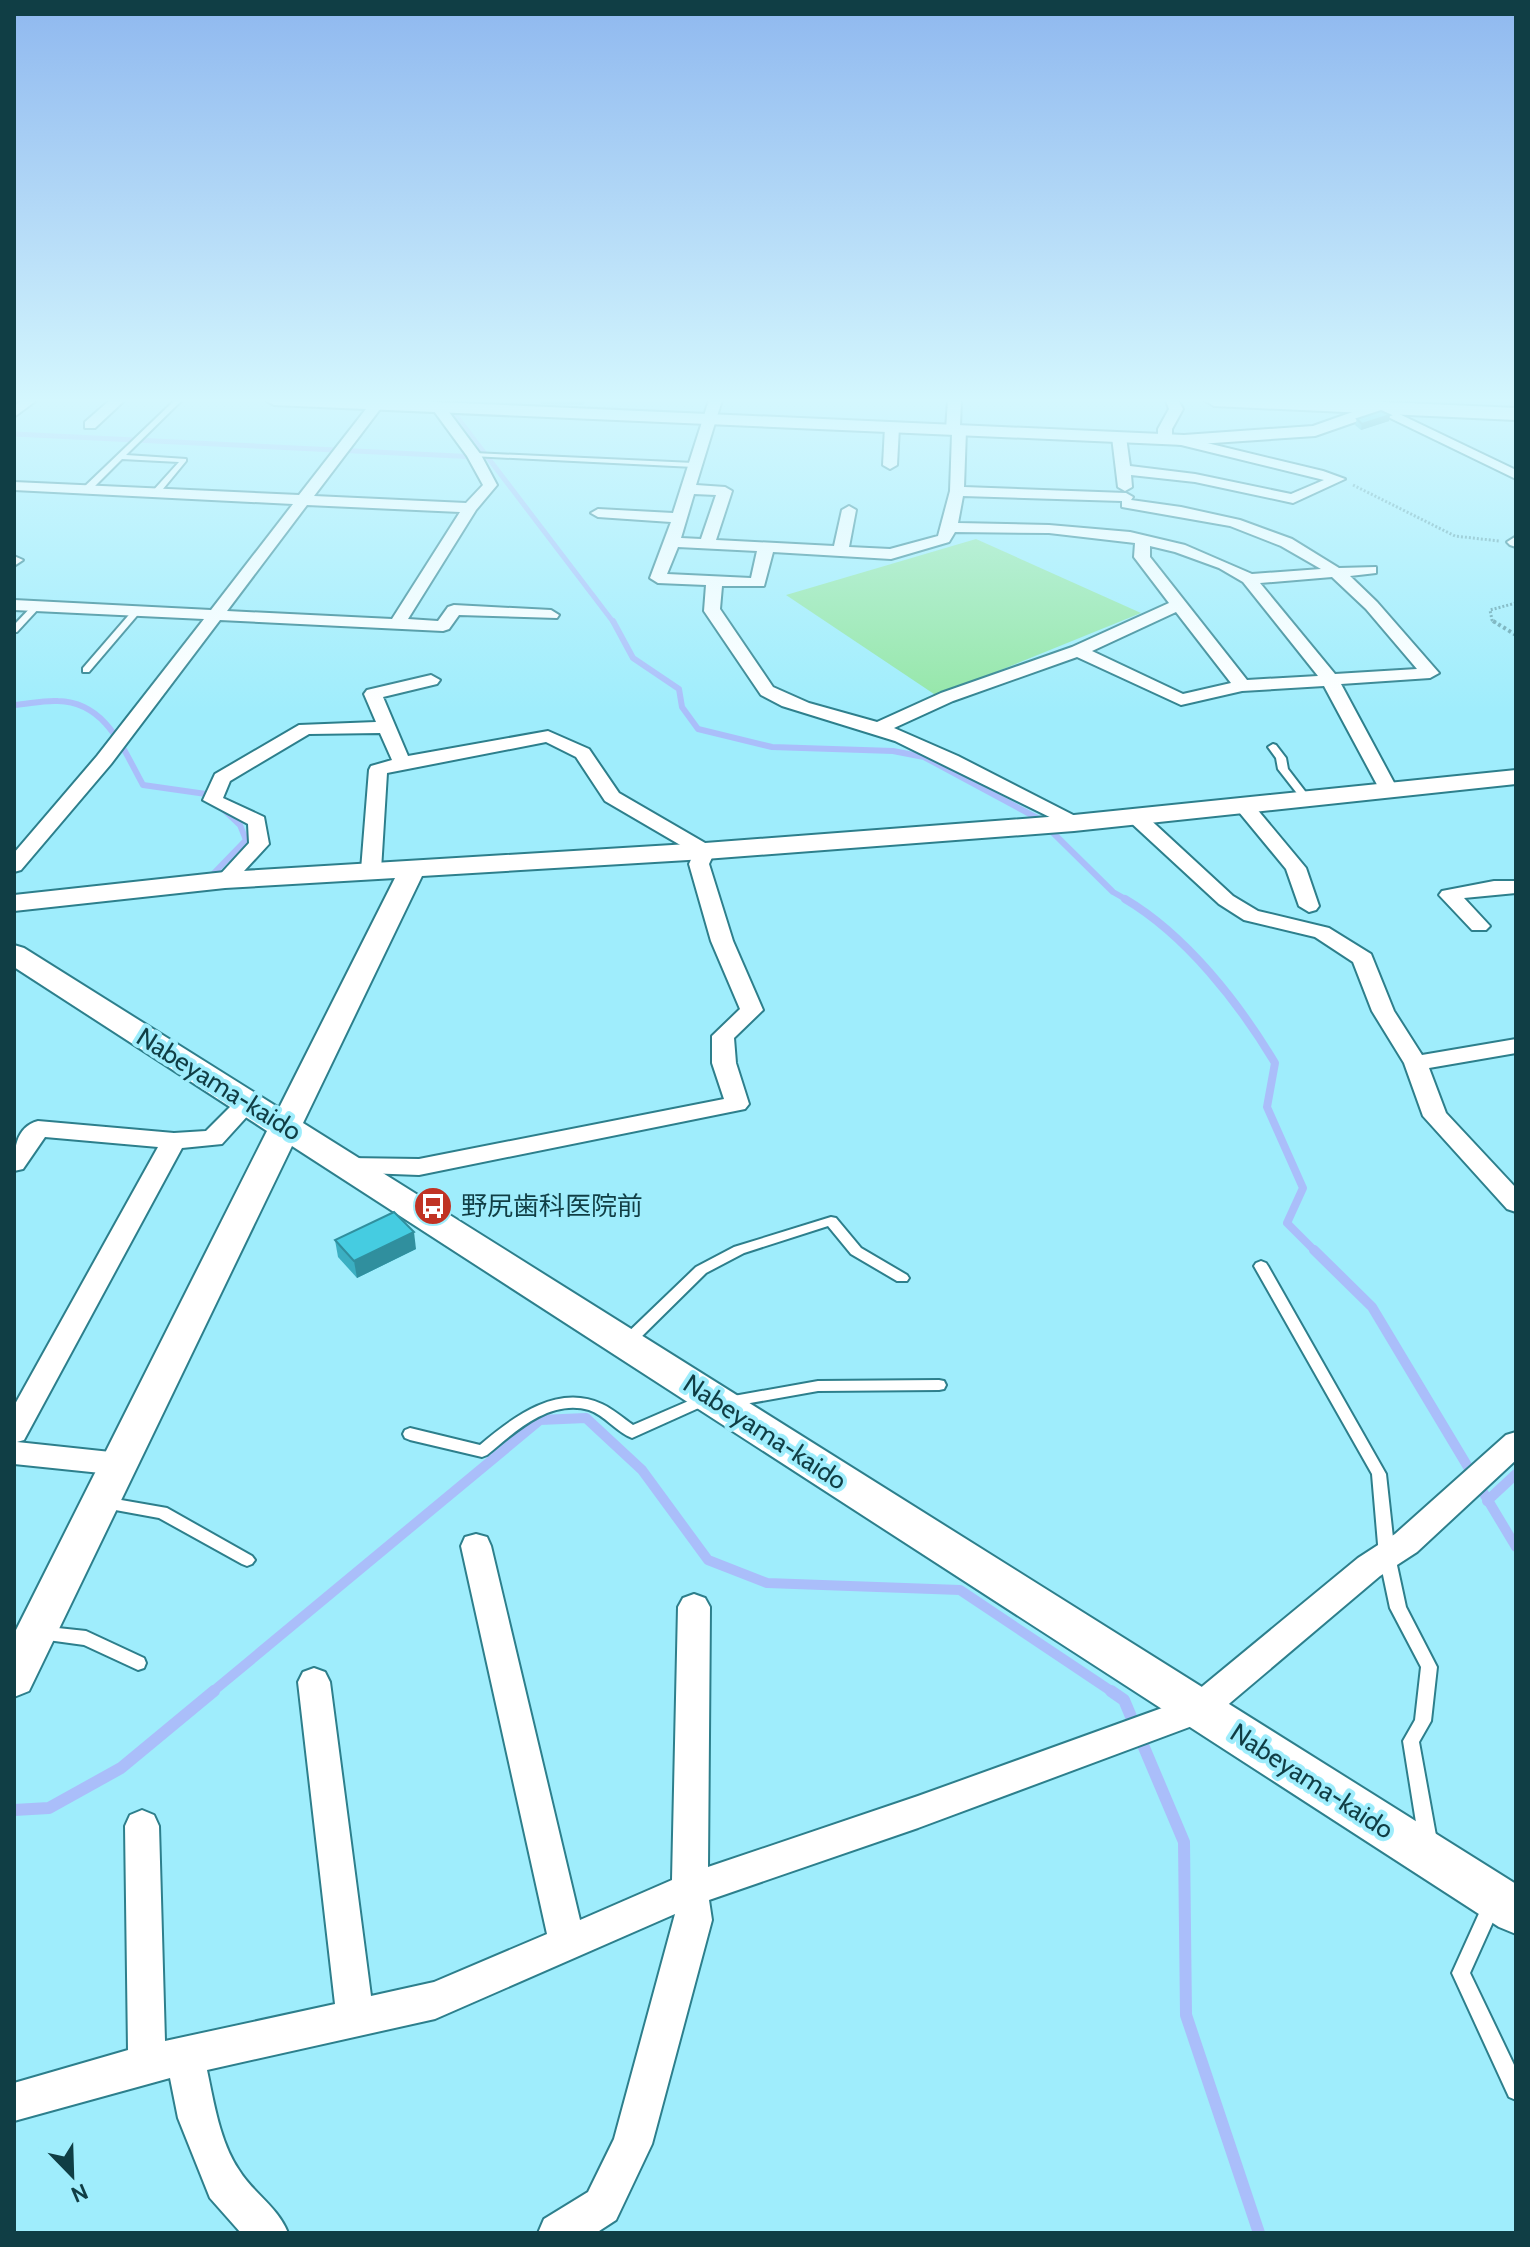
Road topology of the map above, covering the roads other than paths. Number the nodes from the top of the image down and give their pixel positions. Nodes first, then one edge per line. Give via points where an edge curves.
1 (300, 505) edge
2 (405, 505) edge
3 (473, 505) edge
4 (683, 505) edge
5 (720, 505) edge
6 (954, 505) edge
7 (1040, 505) edge
8 (1129, 505) edge
9 (470, 508) junction
10 (849, 510) dead end
11 (598, 513) dead end
12 (679, 518) junction
13 (1131, 520) junction
14 (950, 527) junction
15 (672, 542) junction
16 (707, 544) junction
17 (766, 547) junction
18 (841, 551) junction
19 (1370, 570) dead end
20 (1335, 571) junction
21 (1249, 579) junction
22 (714, 581) junction
23 (14, 605) edge
24 (1178, 605) junction
25 (37, 606) junction
26 (137, 611) junction
27 (216, 615) junction
28 (551, 615) dead end
29 (397, 624) junction
30 (14, 630) edge
31 (1078, 651) junction
32 (86, 670) dead end
33 (431, 680) dead end
34 (1330, 680) junction
35 (1242, 686) junction
36 (387, 727) junction
37 (878, 728) junction
38 (1273, 747) dead end
39 (402, 763) junction
40 (1516, 777) edge
41 (1389, 790) junction
42 (1306, 799) junction
43 (1244, 806) junction
44 (1136, 817) junction
45 (1074, 823) junction
46 (705, 851) junction
47 (14, 866) edge
48 (413, 868) junction
49 (371, 870) junction
50 (225, 880) junction
51 (1516, 887) edge
52 (14, 903) edge
53 (1309, 906) dead end
54 (1479, 926) dead end
55 (14, 954) edge
56 (1516, 1046) edge
57 (1416, 1063) junction
58 (248, 1102) junction
59 (285, 1126) junction
60 (26, 1128) edge
61 (174, 1141) junction
62 (14, 1163) edge
63 (348, 1166) junction
64 (1516, 1203) edge
65 (1261, 1266) dead end
66 (902, 1278) dead end
67 (626, 1343) junction
68 (939, 1385) dead end
69 (716, 1400) junction
70 (14, 1432) edge
71 (410, 1434) dead end
72 (1516, 1443) edge
73 (14, 1453) edge
74 (120, 1464) junction
75 (101, 1503) junction
76 (476, 1546) dead end
77 (1387, 1556) junction
78 (247, 1560) dead end
79 (694, 1607) dead end
80 (36, 1633) junction
81 (138, 1663) dead end
82 (14, 1678) edge
83 (314, 1682) dead end
84 (1199, 1709) junction
85 (142, 1826) dead end
86 (1431, 1857) junction
87 (690, 1890) junction
88 (1509, 1910) edge
89 (567, 1942) junction
90 (355, 2016) junction
91 (166, 2060) junction
92 (1516, 2090) edge
93 (14, 2102) edge
94 (268, 2233) edge
95 (558, 2233) edge

1 - 27 street
2 - 9 street
3 - 9 street
4 - 12 street
5 - 16 street
6 - 14 street
7 - 13 street
8 - 13 street
9 - 29 street
10 - 18 street
11 - 12 street
12 - 15 street
13 - 14 street via 1049,529
13 - 20 street via 1217,518 1287,542
13 - 21 street
13 - 24 street via 1142,557
14 - 18 street via 944,539 921,548 891,554
15 - 16 street
15 - 22 street via 658,578
16 - 17 street
17 - 18 street
17 - 22 street via 758,583
19 - 20 street
20 - 21 street
20 - 34 street via 1430,673
21 - 34 street
22 - 37 street via 712,611 767,691
23 - 25 street
24 - 31 street
24 - 35 street
25 - 26 street
25 - 30 lane
26 - 27 street
26 - 32 lane
27 - 29 street
27 - 47 street
28 - 29 street via 454,610 443,626
31 - 35 street via 1181,700
31 - 37 street via 947,697
33 - 36 street via 373,694
34 - 35 street
34 - 41 street
36 - 39 street
36 - 50 street via 305,729 222,778 213,800 257,821 259,844
37 - 45 street
38 - 42 lane
39 - 46 street via 548,736 583,753 612,797
39 - 49 street via 378,770
40 - 41 street
41 - 42 street
42 - 43 street
43 - 44 street
43 - 53 street via 1296,868
44 - 45 street
44 - 57 street via 1226,900 1251,916 1322,932 1363,959 1383,1011
45 - 46 street
46 - 48 street
46 - 63 street via 699,864 722,941 752,1010 723,1036 724,1063 737,1104 419,1167
48 - 49 street
48 - 59 street
49 - 50 street
50 - 52 street
51 - 54 street via 1449,895
55 - 58 street, Nabeyama-kaido
56 - 57 street
57 - 64 street via 1435,1116
58 - 59 street, Nabeyama-kaido
58 - 61 street via 213,1138
59 - 63 street, Nabeyama-kaido
59 - 74 street
60 - 61 street
60 - 62 street
61 - 70 street
63 - 67 street, Nabeyama-kaido
65 - 77 lane via 1379,1474
66 - 67 lane via 856,1251 831,1221 739,1250 701,1270
67 - 69 street, Nabeyama-kaido
68 - 69 lane via 818,1386
69 - 71 lane via 632,1432 590,1405 546,1405 482,1451
69 - 84 street, Nabeyama-kaido
72 - 77 street
73 - 74 street
74 - 75 street
75 - 78 lane via 162,1512
75 - 80 street
76 - 89 street
77 - 84 street
77 - 86 lane via 1398,1608 1429,1667 1423,1721 1411,1741
79 - 87 street
80 - 81 lane via 86,1638
80 - 82 street
83 - 90 street
84 - 86 street, Nabeyama-kaido
84 - 87 street
85 - 91 street
86 - 88 street, Nabeyama-kaido
87 - 89 street
87 - 95 street via 694,1920 632,2144 602,2206
88 - 92 lane via 1461,1973
89 - 90 street via 435,2000
90 - 91 street
91 - 93 street
91 - 94 street via 198,2118 224,2184

